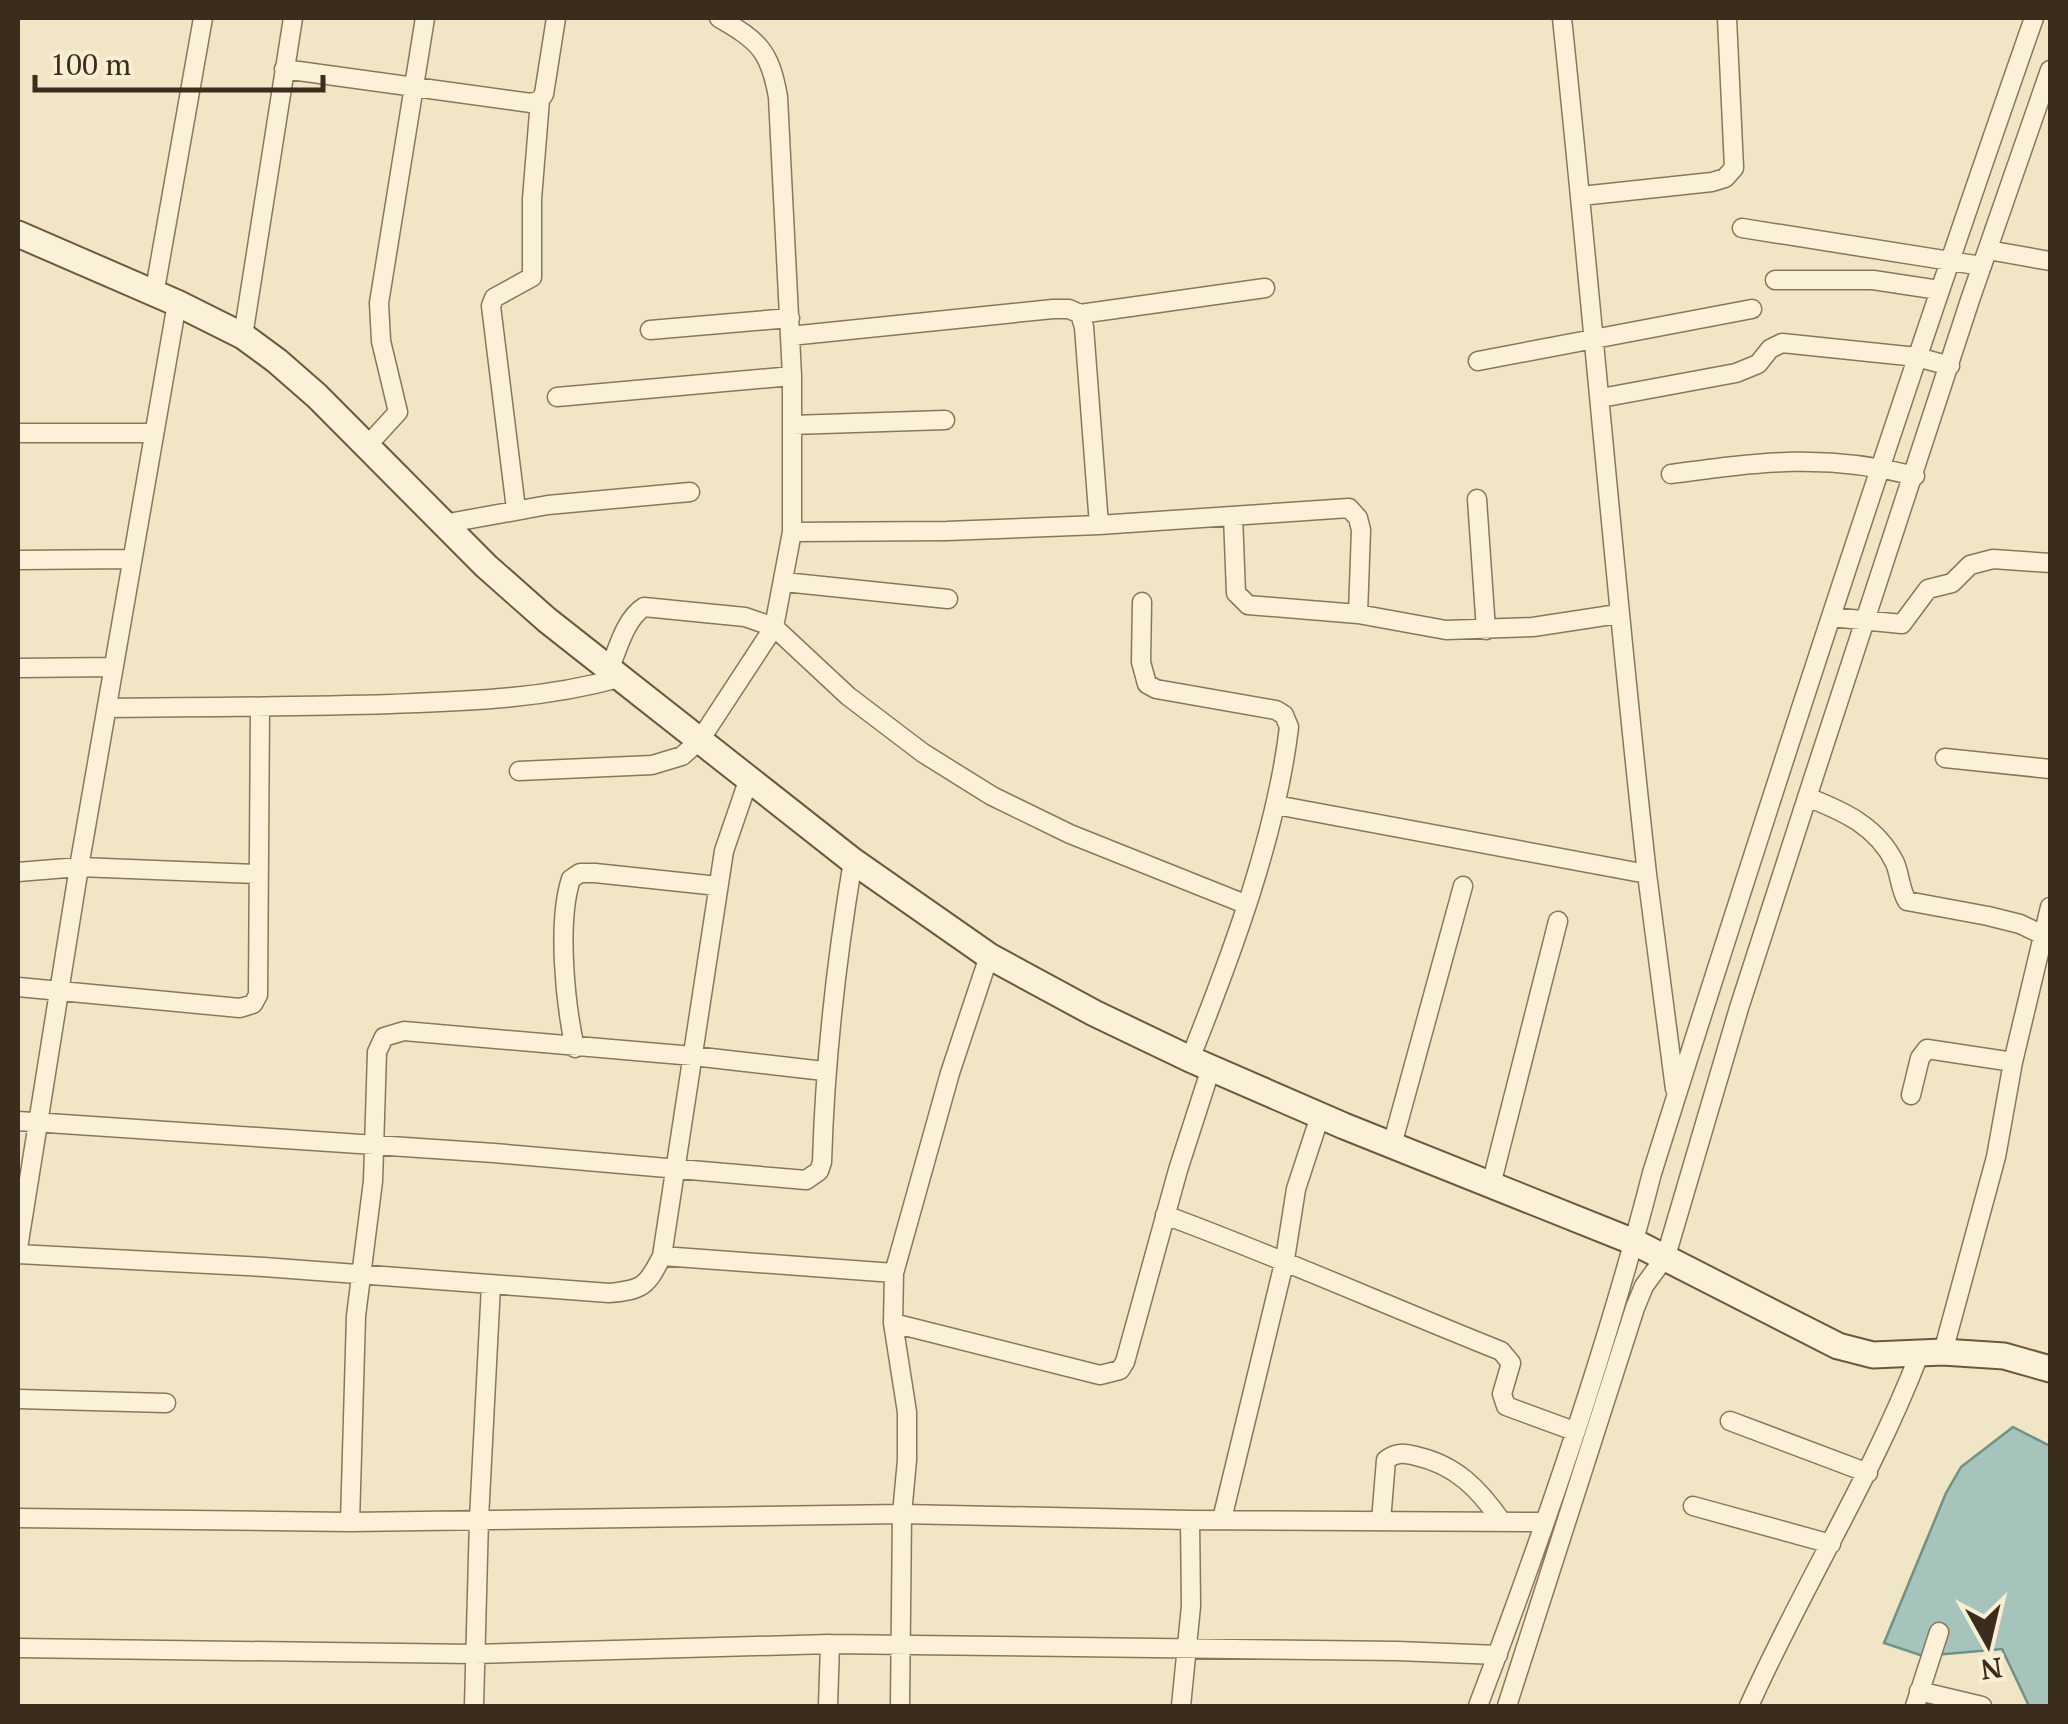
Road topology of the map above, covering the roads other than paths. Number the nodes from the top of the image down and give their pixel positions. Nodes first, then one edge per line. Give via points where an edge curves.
1 (204, 18) edge
2 (292, 18) edge
3 (424, 18) edge
4 (556, 18) edge
5 (719, 18) edge
6 (1562, 18) edge
7 (1727, 18) edge
8 (2037, 18) edge
9 (2050, 21) edge
10 (284, 68) junction
11 (2050, 70) edge
12 (414, 86) junction
13 (540, 100) junction
14 (1581, 196) junction
15 (1969, 204) junction
16 (2000, 214) junction
17 (1742, 228) dead end
18 (18, 234) edge
19 (1985, 258) junction
20 (1949, 259) junction
21 (2050, 261) edge
22 (1775, 280) dead end
23 (1265, 288) dead end
24 (1939, 290) junction
25 (165, 299) junction
26 (1752, 308) dead end
27 (1080, 314) junction
28 (790, 327) junction
29 (650, 330) dead end
30 (243, 336) junction
31 (1595, 338) junction
32 (1917, 357) junction
33 (1478, 360) dead end
34 (1950, 366) junction
35 (792, 376) junction
36 (557, 396) dead end
37 (1601, 398) junction
38 (945, 420) dead end
39 (792, 425) junction
40 (152, 432) junction
41 (18, 434) edge
42 (366, 447) junction
43 (1882, 468) junction
44 (1671, 474) dead end
45 (1915, 476) junction
46 (690, 492) dead end
47 (1477, 499) dead end
48 (516, 509) junction
49 (1233, 516) junction
50 (444, 524) junction
51 (1099, 525) junction
52 (792, 532) junction
53 (1852, 557) junction
54 (18, 560) edge
55 (131, 560) junction
56 (2050, 563) edge
57 (1884, 566) junction
58 (784, 582) junction
59 (948, 598) dead end
60 (1142, 602) dead end
61 (1358, 614) junction
62 (1618, 614) junction
63 (1832, 617) junction
64 (1864, 623) junction
65 (774, 627) junction
66 (1486, 630) junction
67 (114, 667) junction
68 (18, 668) edge
69 (614, 674) junction
70 (260, 707) junction
71 (106, 708) junction
72 (700, 740) junction
73 (1944, 758) dead end
74 (1783, 766) junction
75 (2050, 769) edge
76 (519, 771) dead end
77 (1814, 776) junction
78 (748, 781) junction
79 (1807, 797) junction
80 (1276, 805) junction
81 (852, 862) junction
82 (79, 867) junction
83 (18, 872) edge
84 (257, 874) junction
85 (1647, 874) junction
86 (718, 886) junction
87 (1463, 886) dead end
88 (1245, 904) junction
89 (2050, 907) edge
90 (1558, 921) dead end
91 (2043, 935) junction
92 (989, 956) junction
93 (18, 988) edge
94 (59, 992) junction
95 (1708, 1000) junction
96 (1740, 1008) junction
97 (574, 1048) junction
98 (693, 1056) junction
99 (2013, 1062) junction
100 (1201, 1064) junction
101 (824, 1071) junction
102 (1911, 1095) dead end
103 (1676, 1097) junction
104 (1320, 1116) junction
105 (27, 1122) edge
106 (1392, 1145) junction
107 (375, 1146) junction
108 (677, 1170) junction
109 (1492, 1185) junction
110 (1166, 1215) junction
111 (1634, 1242) junction
112 (18, 1246) edge
113 (662, 1256) junction
114 (1666, 1256) junction
115 (1285, 1259) junction
116 (894, 1273) junction
117 (362, 1276) junction
118 (491, 1285) junction
119 (894, 1324) junction
120 (1931, 1353) junction
121 (2050, 1369) edge
122 (18, 1399) edge
123 (166, 1403) dead end
124 (1730, 1421) dead end
125 (1574, 1431) junction
126 (1868, 1473) junction
127 (1694, 1506) dead end
128 (902, 1514) junction
129 (18, 1518) edge
130 (1222, 1519) junction
131 (479, 1520) junction
132 (1190, 1520) junction
133 (1382, 1521) junction
134 (350, 1522) junction
135 (1502, 1522) junction
136 (1544, 1522) junction
137 (1831, 1544) junction
138 (1938, 1632) dead end
139 (830, 1644) junction
140 (901, 1645) junction
141 (18, 1648) edge
142 (1188, 1650) junction
143 (474, 1654) junction
144 (1498, 1654) junction
145 (1917, 1699) edge
146 (474, 1706) edge
147 (828, 1706) edge
148 (900, 1706) edge
149 (1181, 1706) edge
150 (1478, 1706) edge
151 (1507, 1706) edge
152 (1748, 1706) edge
153 (1982, 1706) edge

1 - 25 street
2 - 10 street
3 - 12 street
4 - 13 street
5 - 28 street via 763,48 772,66
6 - 14 street
7 - 14 street via 1734,168 1712,182
8 - 9 street
8 - 15 street
10 - 12 street
10 - 30 street
11 - 16 street
12 - 13 street
12 - 42 street via 379,303 398,412
13 - 48 street via 532,277 490,306
14 - 31 street
15 - 16 street
15 - 20 street
16 - 19 street
17 - 20 street
18 - 25 street
19 - 20 street
19 - 21 street
19 - 34 street
20 - 24 street
22 - 24 street via 1873,280
23 - 27 street
24 - 32 street
25 - 30 street
25 - 40 street
26 - 31 street
27 - 28 street via 1053,308
27 - 51 street
28 - 29 street
28 - 35 street
30 - 42 street via 317,396
31 - 33 street
31 - 37 street
32 - 34 street
32 - 37 street via 1782,342 1736,373
32 - 43 street
34 - 45 street
35 - 36 street
35 - 39 street
37 - 62 street
38 - 39 street
39 - 52 street
40 - 41 street
40 - 55 street
42 - 50 street
43 - 44 street via 1785,459
43 - 45 street
43 - 53 street
45 - 57 street
46 - 48 street
47 - 66 street
48 - 50 street
49 - 51 street
49 - 61 street via 1240,600
49 - 61 street via 1348,508 1361,530
50 - 69 street
51 - 52 street
52 - 58 street
53 - 57 street
53 - 63 street
54 - 55 street
55 - 67 street
56 - 64 street via 1979,562 1928,590 1902,624
57 - 64 street
58 - 59 street
58 - 65 street
60 - 80 street via 1147,684 1284,715 1289,727
61 - 66 street
62 - 66 street
62 - 85 street
63 - 64 street
63 - 74 street
64 - 77 street
65 - 69 street via 745,617 644,607 629,624
65 - 72 street
65 - 88 street via 848,696 992,796
67 - 68 street
67 - 71 street
69 - 70 street via 572,691 524,698
69 - 72 street
70 - 71 street
70 - 84 street
71 - 82 street
72 - 76 street via 668,763
72 - 78 street
73 - 75 street
74 - 77 street
74 - 95 street
77 - 79 street
78 - 81 street
78 - 86 street
79 - 91 street via 1874,832 1890,853 1908,901 2020,924
79 - 96 street
80 - 85 street
80 - 88 street
81 - 92 street
81 - 101 street
82 - 83 street
82 - 84 street
82 - 94 street
84 - 94 street via 253,1004
85 - 103 street
86 - 97 street via 595,872 571,878 566,991
86 - 98 street
87 - 106 street
88 - 100 street
89 - 91 street
90 - 109 street
91 - 99 street
92 - 100 street
92 - 116 street
93 - 94 street
94 - 105 street
95 - 96 street
95 - 103 street
96 - 114 street
97 - 98 street
97 - 107 street via 404,1031 384,1037 377,1052
98 - 101 street
98 - 108 street
99 - 102 street via 1928,1050
99 - 120 street via 1992,1173
100 - 104 street
100 - 110 street
101 - 108 street via 822,1162 814,1177
103 - 111 street
104 - 106 street
104 - 115 street via 1296,1190
105 - 107 street
105 - 112 street
106 - 109 street
107 - 108 street
107 - 117 street
108 - 113 street
109 - 111 street
110 - 115 street
110 - 119 street via 1125,1362 1111,1374
111 - 114 street
111 - 125 street
112 - 117 street
113 - 116 street
113 - 118 street via 650,1280 635,1291
114 - 120 street via 1838,1346 1874,1355
114 - 151 street via 1634,1308
115 - 125 street via 1500,1351 1511,1363 1502,1394 1506,1406
115 - 130 street
116 - 119 street
117 - 118 street
117 - 134 street
118 - 131 street
119 - 128 street via 906,1412
120 - 121 street via 2004,1356
120 - 126 street
122 - 123 street
124 - 126 street
125 - 136 street
126 - 137 street
127 - 137 street
128 - 131 street
128 - 132 street
128 - 140 street
129 - 134 street
130 - 132 street
130 - 133 street
131 - 134 street
131 - 143 street
132 - 142 street
133 - 135 street
133 - 135 street via 1386,1460 1402,1453 1465,1478
135 - 136 street
136 - 144 street
137 - 152 street
138 - 145 street
139 - 140 street
139 - 143 street
139 - 147 street
140 - 142 street
140 - 148 street
141 - 143 street
142 - 144 street
142 - 149 street
143 - 146 street
144 - 150 street
145 - 153 street

